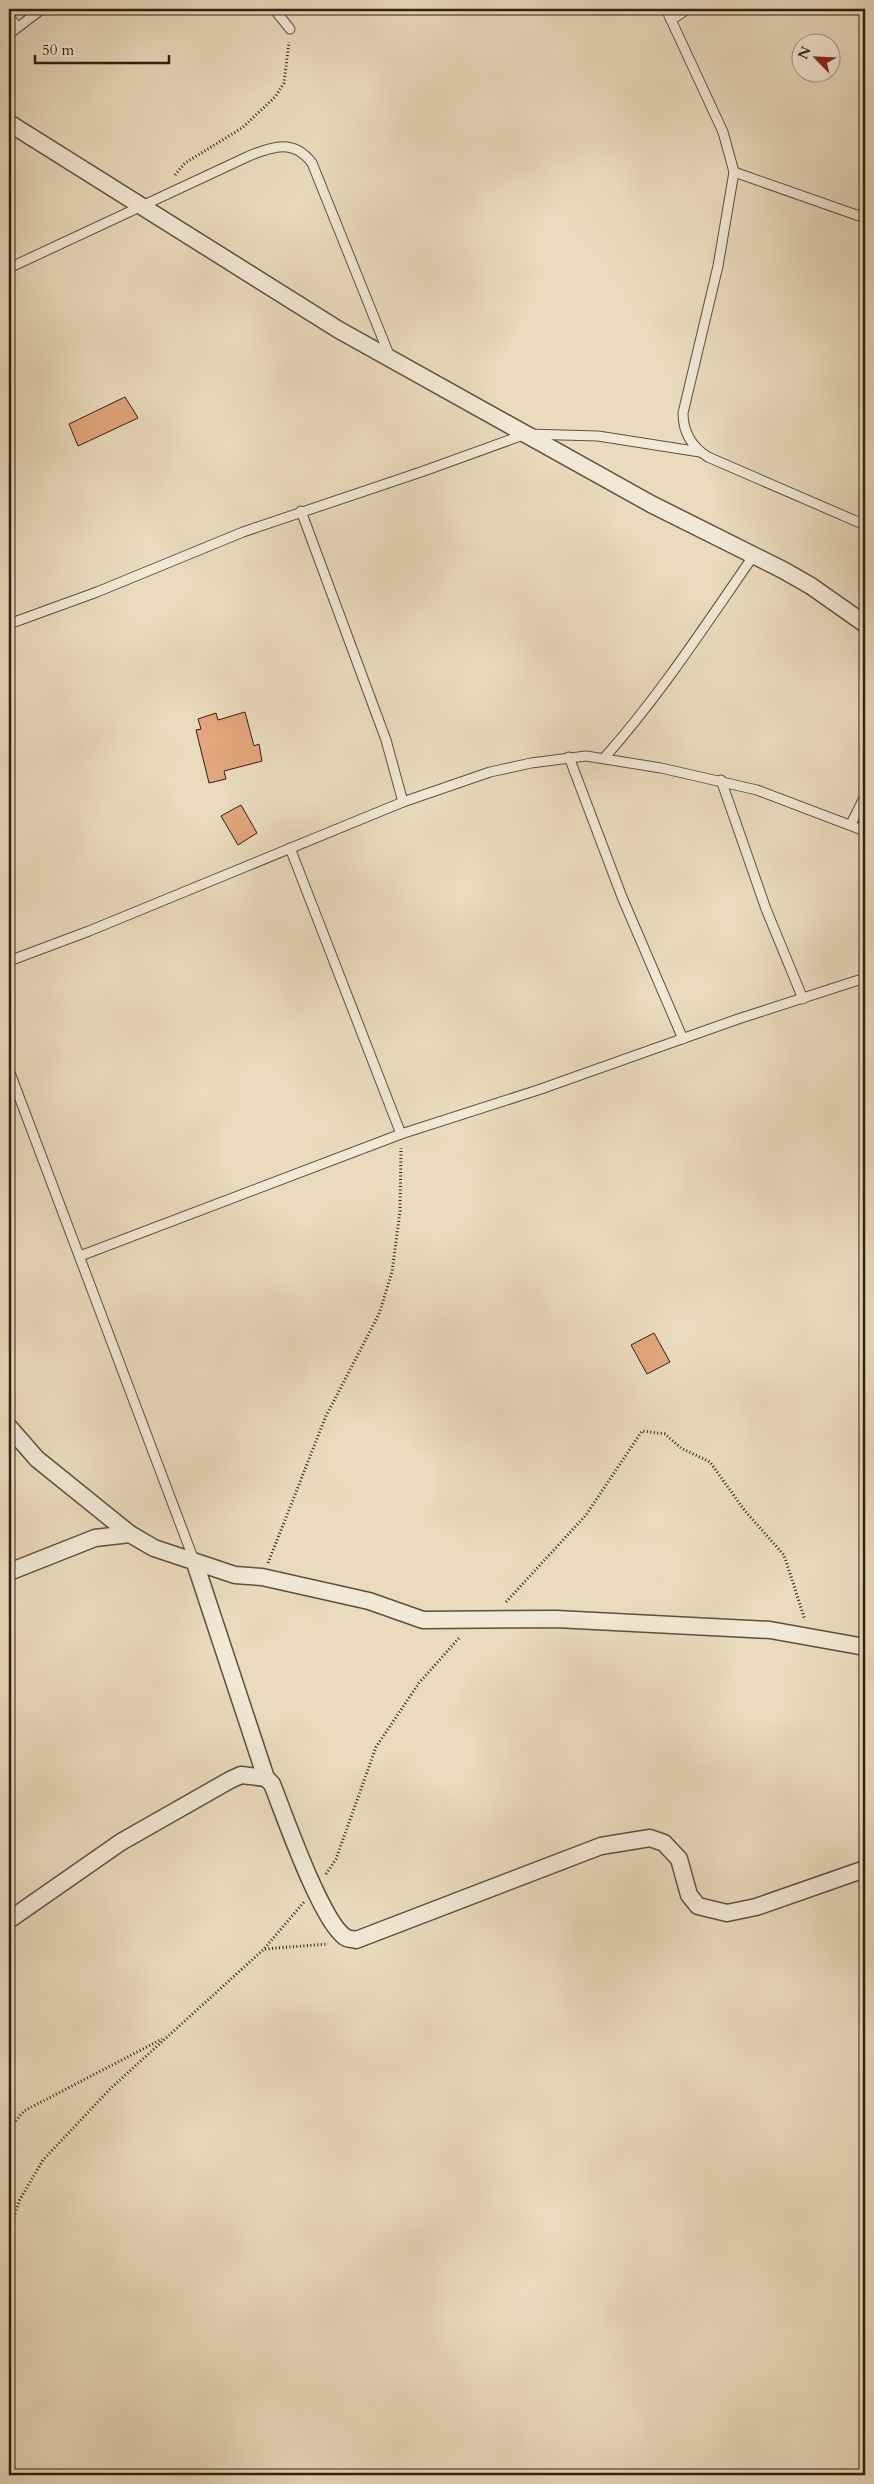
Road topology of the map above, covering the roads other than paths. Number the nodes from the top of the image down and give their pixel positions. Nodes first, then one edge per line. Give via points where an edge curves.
1 (42, 9) edge
2 (274, 9) edge
3 (666, 9) edge
4 (688, 9) edge
5 (9, 16) edge
6 (671, 20) junction
7 (17, 27) junction
8 (290, 29) road end
9 (9, 34) edge
10 (9, 123) edge
11 (734, 172) junction
12 (142, 206) junction
13 (865, 218) edge
14 (9, 268) edge
15 (390, 359) junction
16 (526, 434) junction
17 (700, 452) junction
18 (301, 511) junction
19 (865, 525) edge
20 (754, 555) junction
21 (9, 624) edge
22 (865, 624) edge
23 (605, 757) junction
24 (569, 758) junction
25 (721, 780) junction
26 (865, 796) edge
27 (403, 802) junction
28 (851, 824) junction
29 (865, 831) edge
30 (290, 848) junction
31 (9, 961) edge
32 (865, 978) edge
33 (803, 999) junction
34 (683, 1039) junction
35 (9, 1070) edge
36 (401, 1134) junction
37 (80, 1256) junction
38 (9, 1426) edge
39 (130, 1534) junction
40 (195, 1563) junction
41 (9, 1572) edge
42 (865, 1647) edge
43 (266, 1778) junction
44 (865, 1869) edge
45 (9, 1920) edge

1 - 7 lane
2 - 8 lane
3 - 6 lane
4 - 6 lane
5 - 7 lane
6 - 11 lane via 723,132
7 - 9 lane
10 - 12 street
11 - 13 lane
11 - 17 lane via 718,266 683,413 687,434
12 - 14 lane
12 - 15 street via 298,306
12 - 15 lane via 263,150 278,146 305,154 312,163
15 - 16 street
16 - 17 lane via 598,436
16 - 18 lane
16 - 20 street via 651,504
17 - 19 lane
18 - 21 lane
18 - 27 lane via 386,740
20 - 22 street via 811,586
20 - 23 lane via 639,720
23 - 24 lane
23 - 25 lane
24 - 27 lane via 490,772
24 - 34 lane via 626,906
25 - 28 lane via 800,804
25 - 33 lane via 766,909
26 - 28 lane
27 - 30 lane
28 - 29 lane
30 - 31 lane
30 - 36 lane
32 - 33 lane
33 - 34 lane
34 - 36 lane
35 - 37 lane
36 - 37 lane
37 - 40 lane
38 - 39 street via 37,1459
39 - 40 street via 154,1548
39 - 41 street via 95,1538
40 - 42 street via 369,1601 422,1620 556,1619 770,1630
40 - 43 street
43 - 44 street via 272,1784 315,1889 333,1924 345,1938 356,1940 601,1846 650,1838 664,1843 679,1859 689,1895 698,1906 727,1913 756,1907
43 - 45 street via 240,1775 230,1780 121,1842

